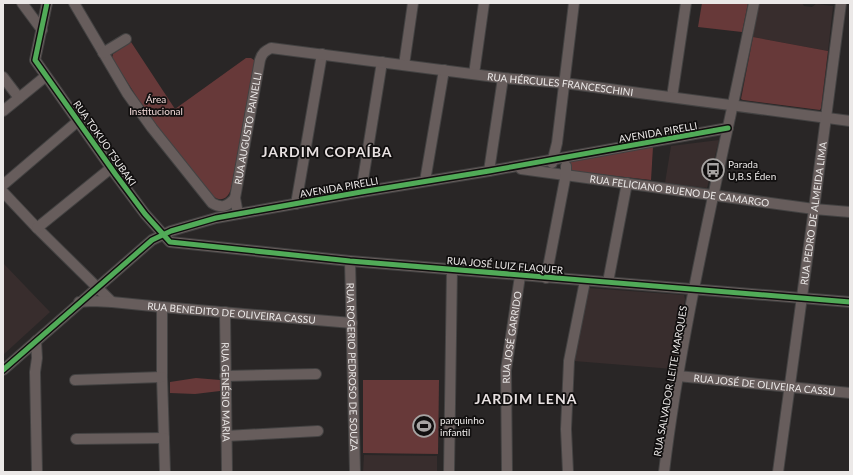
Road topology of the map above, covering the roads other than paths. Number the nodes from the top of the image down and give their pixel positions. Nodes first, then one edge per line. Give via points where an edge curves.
1 (22, 3) edge
2 (47, 3) edge
3 (74, 3) edge
4 (413, 3) edge
5 (484, 3) edge
6 (574, 3) edge
7 (686, 3) edge
8 (754, 3) edge
9 (841, 3) edge
10 (42, 30) junction
11 (126, 38) dead end
12 (271, 48) joint
13 (103, 53) junction
14 (322, 54) junction
15 (382, 62) junction
16 (404, 65) junction
17 (444, 70) junction
18 (474, 74) junction
19 (46, 76) junction
20 (3, 77) edge
21 (503, 78) junction
22 (564, 83) junction
23 (672, 97) junction
24 (18, 98) junction
25 (733, 105) junction
26 (3, 111) edge
27 (826, 117) junction
28 (78, 121) junction
29 (850, 121) edge
30 (728, 128) junction
31 (560, 165) junction
32 (509, 167) junction
33 (111, 168) junction
34 (489, 171) junction
35 (425, 181) junction
36 (627, 183) junction
37 (3, 185) edge
38 (3, 192) edge
39 (361, 192) junction
40 (713, 195) junction
41 (235, 198) junction
42 (212, 203) junction
43 (296, 204) junction
44 (814, 209) junction
45 (850, 212) edge
46 (238, 214) junction
47 (216, 218) junction
48 (37, 228) junction
49 (162, 234) junction
50 (350, 261) junction
51 (452, 269) junction
52 (520, 276) junction
53 (546, 278) junction
54 (585, 281) junction
55 (608, 282) junction
56 (95, 289) junction
57 (695, 290) junction
58 (802, 299) junction
59 (110, 301) junction
60 (79, 302) junction
61 (850, 302) edge
62 (162, 307) junction
63 (225, 312) junction
64 (352, 323) junction
65 (36, 341) junction
66 (14, 360) junction
67 (3, 370) edge
68 (35, 372) junction
69 (316, 374) dead end
70 (225, 376) junction
71 (678, 376) junction
72 (162, 377) junction
73 (75, 380) dead end
74 (790, 388) junction
75 (850, 393) edge
76 (318, 431) dead end
77 (226, 436) junction
78 (164, 438) junction
79 (76, 439) dead end
80 (37, 472) edge
81 (165, 472) edge
82 (227, 472) edge
83 (355, 472) edge
84 (449, 472) edge
85 (507, 472) edge
86 (568, 472) edge
87 (664, 472) edge
88 (778, 472) edge

1 - 10 street
2 - 10 street
3 - 13 street
4 - 16 street
5 - 18 street
6 - 22 street
7 - 23 street
8 - 25 street, RUA SALVADOR LEITE MARQUES
9 - 27 street, RUA PEDRO DE ALMEIDA LIMA
10 - 19 street, RUA TOKUO TSUBAKI via 35,60
11 - 13 street
12 - 14 street, RUA HÉRCULES FRANCESCHINI
12 - 41 street, RUA AUGUSTO PAINELLI via 261,55
13 - 42 street via 152,128
14 - 15 street, RUA HÉRCULES FRANCESCHINI
14 - 43 street
15 - 16 street, RUA HÉRCULES FRANCESCHINI
15 - 39 street
16 - 17 street, RUA HÉRCULES FRANCESCHINI
17 - 18 street, RUA HÉRCULES FRANCESCHINI
17 - 35 street
18 - 21 street, RUA HÉRCULES FRANCESCHINI
19 - 24 street
19 - 28 street, RUA TOKUO TSUBAKI
20 - 24 street
21 - 22 street, RUA HÉRCULES FRANCESCHINI
21 - 34 street
22 - 23 street, RUA HÉRCULES FRANCESCHINI
22 - 31 street via 557,144
23 - 25 street, RUA HÉRCULES FRANCESCHINI
24 - 26 street
25 - 27 street, RUA HÉRCULES FRANCESCHINI
25 - 30 street, RUA SALVADOR LEITE MARQUES
27 - 29 street, RUA HÉRCULES FRANCESCHINI
27 - 44 street, RUA PEDRO DE ALMEIDA LIMA
28 - 33 street, RUA TOKUO TSUBAKI
28 - 37 street
30 - 31 street, AVENIDA PIRELLI
30 - 40 street, RUA SALVADOR LEITE MARQUES
31 - 32 street, RUA FELICIANO BUENO DE CAMARGO
31 - 32 street, AVENIDA PIRELLI
31 - 36 street, RUA FELICIANO BUENO DE CAMARGO
31 - 53 street
32 - 34 street, AVENIDA PIRELLI
33 - 48 street
33 - 49 street, RUA TOKUO TSUBAKI
34 - 35 street, AVENIDA PIRELLI
35 - 39 street, AVENIDA PIRELLI
36 - 40 street, RUA FELICIANO BUENO DE CAMARGO
36 - 55 street
38 - 48 street
39 - 43 street, AVENIDA PIRELLI
40 - 44 street, RUA FELICIANO BUENO DE CAMARGO
40 - 57 street, RUA SALVADOR LEITE MARQUES
41 - 42 street via 224,206
41 - 46 street, RUA AUGUSTO PAINELLI
42 - 47 street
43 - 46 street, AVENIDA PIRELLI
44 - 45 street, RUA FELICIANO BUENO DE CAMARGO
44 - 58 street, RUA PEDRO DE ALMEIDA LIMA
46 - 47 street, AVENIDA PIRELLI
47 - 49 street, AVENIDA PIRELLI
48 - 56 street
49 - 50 street, RUA JOSÉ LUIZ FLAQUER via 176,244
49 - 56 street, AVENIDA PIRELLI
50 - 51 street, RUA JOSÉ LUIZ FLAQUER
50 - 64 street, RUA ROGERIO PEDROSO DE SOUZA
51 - 52 street, RUA JOSÉ LUIZ FLAQUER
51 - 84 street
52 - 53 street, RUA JOSÉ LUIZ FLAQUER
52 - 85 street, RUA JOSÉ GARRIDO via 506,370
53 - 54 street, RUA JOSÉ LUIZ FLAQUER
54 - 55 street, RUA JOSÉ LUIZ FLAQUER
54 - 86 street via 569,361 566,429
55 - 57 street, RUA JOSÉ LUIZ FLAQUER
56 - 59 street
56 - 60 street, AVENIDA PIRELLI
57 - 58 street, RUA JOSÉ LUIZ FLAQUER
57 - 71 street, RUA SALVADOR LEITE MARQUES
58 - 61 street, RUA JOSÉ LUIZ FLAQUER
58 - 74 street, RUA PEDRO DE ALMEIDA LIMA
59 - 60 street, RUA BENEDITO DE OLIVEIRA CASSU
59 - 62 street, RUA BENEDITO DE OLIVEIRA CASSU
60 - 65 street, AVENIDA PIRELLI
62 - 63 street, RUA BENEDITO DE OLIVEIRA CASSU
62 - 72 street
63 - 64 street, RUA BENEDITO DE OLIVEIRA CASSU
63 - 70 street, RUA GENÉSIO MARIA
64 - 83 street, RUA ROGERIO PEDROSO DE SOUZA
65 - 66 street, AVENIDA PIRELLI
65 - 68 street
66 - 67 street, AVENIDA PIRELLI
66 - 68 street via 29,359
68 - 80 street
69 - 70 street
70 - 77 street, RUA GENÉSIO MARIA
71 - 74 street, RUA JOSÉ DE OLIVEIRA CASSU
71 - 87 street, RUA SALVADOR LEITE MARQUES
72 - 73 street
72 - 78 street
74 - 75 street, RUA JOSÉ DE OLIVEIRA CASSU
74 - 88 street, RUA PEDRO DE ALMEIDA LIMA
76 - 77 street
77 - 82 street, RUA GENÉSIO MARIA
78 - 79 street
78 - 81 street

